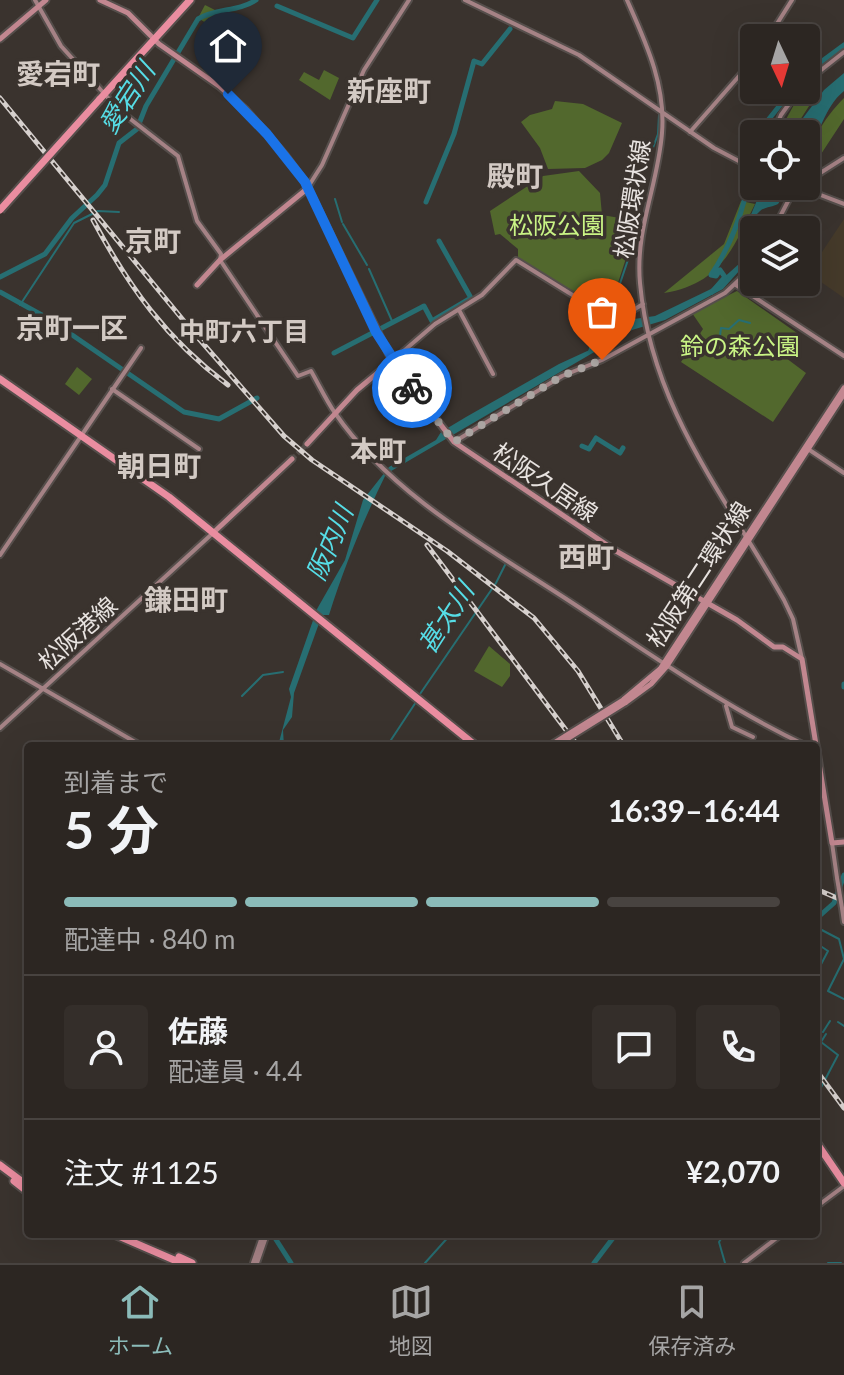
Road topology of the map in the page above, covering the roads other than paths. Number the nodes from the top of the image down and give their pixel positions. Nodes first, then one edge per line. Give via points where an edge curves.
1 (35, 0) edge
2 (46, 0) edge
3 (100, 0) edge
4 (190, 0) edge
5 (409, 0) edge
6 (465, 0) edge
7 (627, 0) edge
8 (792, 0) edge
9 (38, 7) junction
10 (777, 24) edge
11 (1, 35) edge
12 (154, 40) junction
13 (844, 52) edge
14 (820, 71) edge
15 (740, 75) edge
16 (102, 97) junction
17 (663, 111) junction
18 (690, 132) junction
19 (844, 158) edge
20 (740, 162) edge
21 (820, 173) edge
22 (308, 188) junction
23 (820, 195) edge
24 (844, 204) edge
25 (0, 210) edge
26 (220, 260) junction
27 (740, 281) edge
28 (197, 285) dead end
29 (736, 285) junction
30 (644, 306) junction
31 (459, 310) junction
32 (650, 332) junction
33 (141, 348) dead end
34 (844, 356) edge
35 (392, 361) junction
36 (493, 374) dead end
37 (0, 379) edge
38 (844, 388) edge
39 (112, 389) junction
40 (844, 394) edge
41 (334, 413) junction
42 (80, 435) junction
43 (453, 441) junction
44 (307, 444) tunnel mouth
45 (199, 449) dead end
46 (808, 449) junction
47 (292, 459) tunnel mouth
48 (844, 473) edge
49 (213, 533) junction
50 (746, 539) junction
51 (0, 555) edge
52 (704, 604) junction
53 (802, 659) junction
54 (0, 664) edge
55 (665, 664) junction
56 (44, 689) junction
57 (624, 702) junction
58 (726, 705) junction
59 (0, 728) edge
60 (753, 737) dead end
61 (135, 742) edge
62 (471, 742) edge
63 (556, 742) edge
64 (562, 742) edge
65 (799, 742) edge
66 (815, 742) edge
67 (820, 773) edge
68 (844, 842) edge
69 (832, 843) junction
70 (844, 922) edge
71 (820, 1148) edge
72 (0, 1168) edge
73 (844, 1184) edge
74 (24, 1186) edge
75 (820, 1204) edge
76 (123, 1238) edge
77 (135, 1238) edge
78 (264, 1238) edge
79 (777, 1238) edge
80 (181, 1263) edge
81 (192, 1263) edge
82 (255, 1263) edge
83 (744, 1263) edge

1 - 9 street
2 - 9 main road
3 - 12 main road, 松阪久居線 via 128,13
4 - 12 highway
5 - 22 street via 364,70
6 - 17 street via 579,55
7 - 17 street, 松阪環状線 via 655,68
8 - 10 street
9 - 11 main road
9 - 16 street
12 - 16 highway
12 - 22 main road, 松阪久居線 via 245,109
13 - 14 street
15 - 18 street
16 - 25 highway, bridge
16 - 26 street via 178,156 197,221
17 - 18 street
17 - 30 street, 松阪環状線 via 639,244
18 - 20 street
19 - 21 street
22 - 26 main road
22 - 35 main road, 松阪久居線
23 - 24 street
26 - 28 main road
26 - 41 street via 298,376 311,371
27 - 29 street
29 - 32 street
29 - 34 street
30 - 31 street via 622,317 607,317 516,260
30 - 32 street, 松阪環状線
31 - 35 street
31 - 36 street
32 - 43 street via 562,376
32 - 50 street, 松阪環状線 via 673,413
33 - 39 street
35 - 41 main road
35 - 43 main road, 松阪久居線
37 - 42 highway
38 - 50 main road, 松阪第二環状線
39 - 42 street
39 - 45 street
40 - 46 main road, 松阪第二環状線
41 - 44 main road
41 - 55 street via 397,480
42 - 49 highway
42 - 51 street
43 - 52 main road, 松阪久居線 via 545,506
46 - 48 street
46 - 50 main road, 松阪第二環状線
47 - 49 main road
49 - 56 street, 松阪港線
49 - 62 highway
50 - 52 main road, 松阪第二環状線
50 - 53 street, 松阪環状線 via 793,619
52 - 53 main road, 松阪久居線
52 - 55 main road, 松阪第二環状線
53 - 66 main road
54 - 56 street
55 - 57 main road, 松阪第二環状線 via 651,684
55 - 58 street
56 - 59 street, 松阪港線
56 - 61 street
57 - 63 main road, 松阪第二環状線, bridge
57 - 64 main road, 松阪第二環状線, bridge
58 - 60 street via 732,727
58 - 65 street
67 - 69 main road
68 - 69 main road
69 - 70 street, bridge
71 - 73 highway
72 - 74 highway
73 - 75 street
76 - 80 highway
77 - 81 highway
78 - 82 street
79 - 83 street

